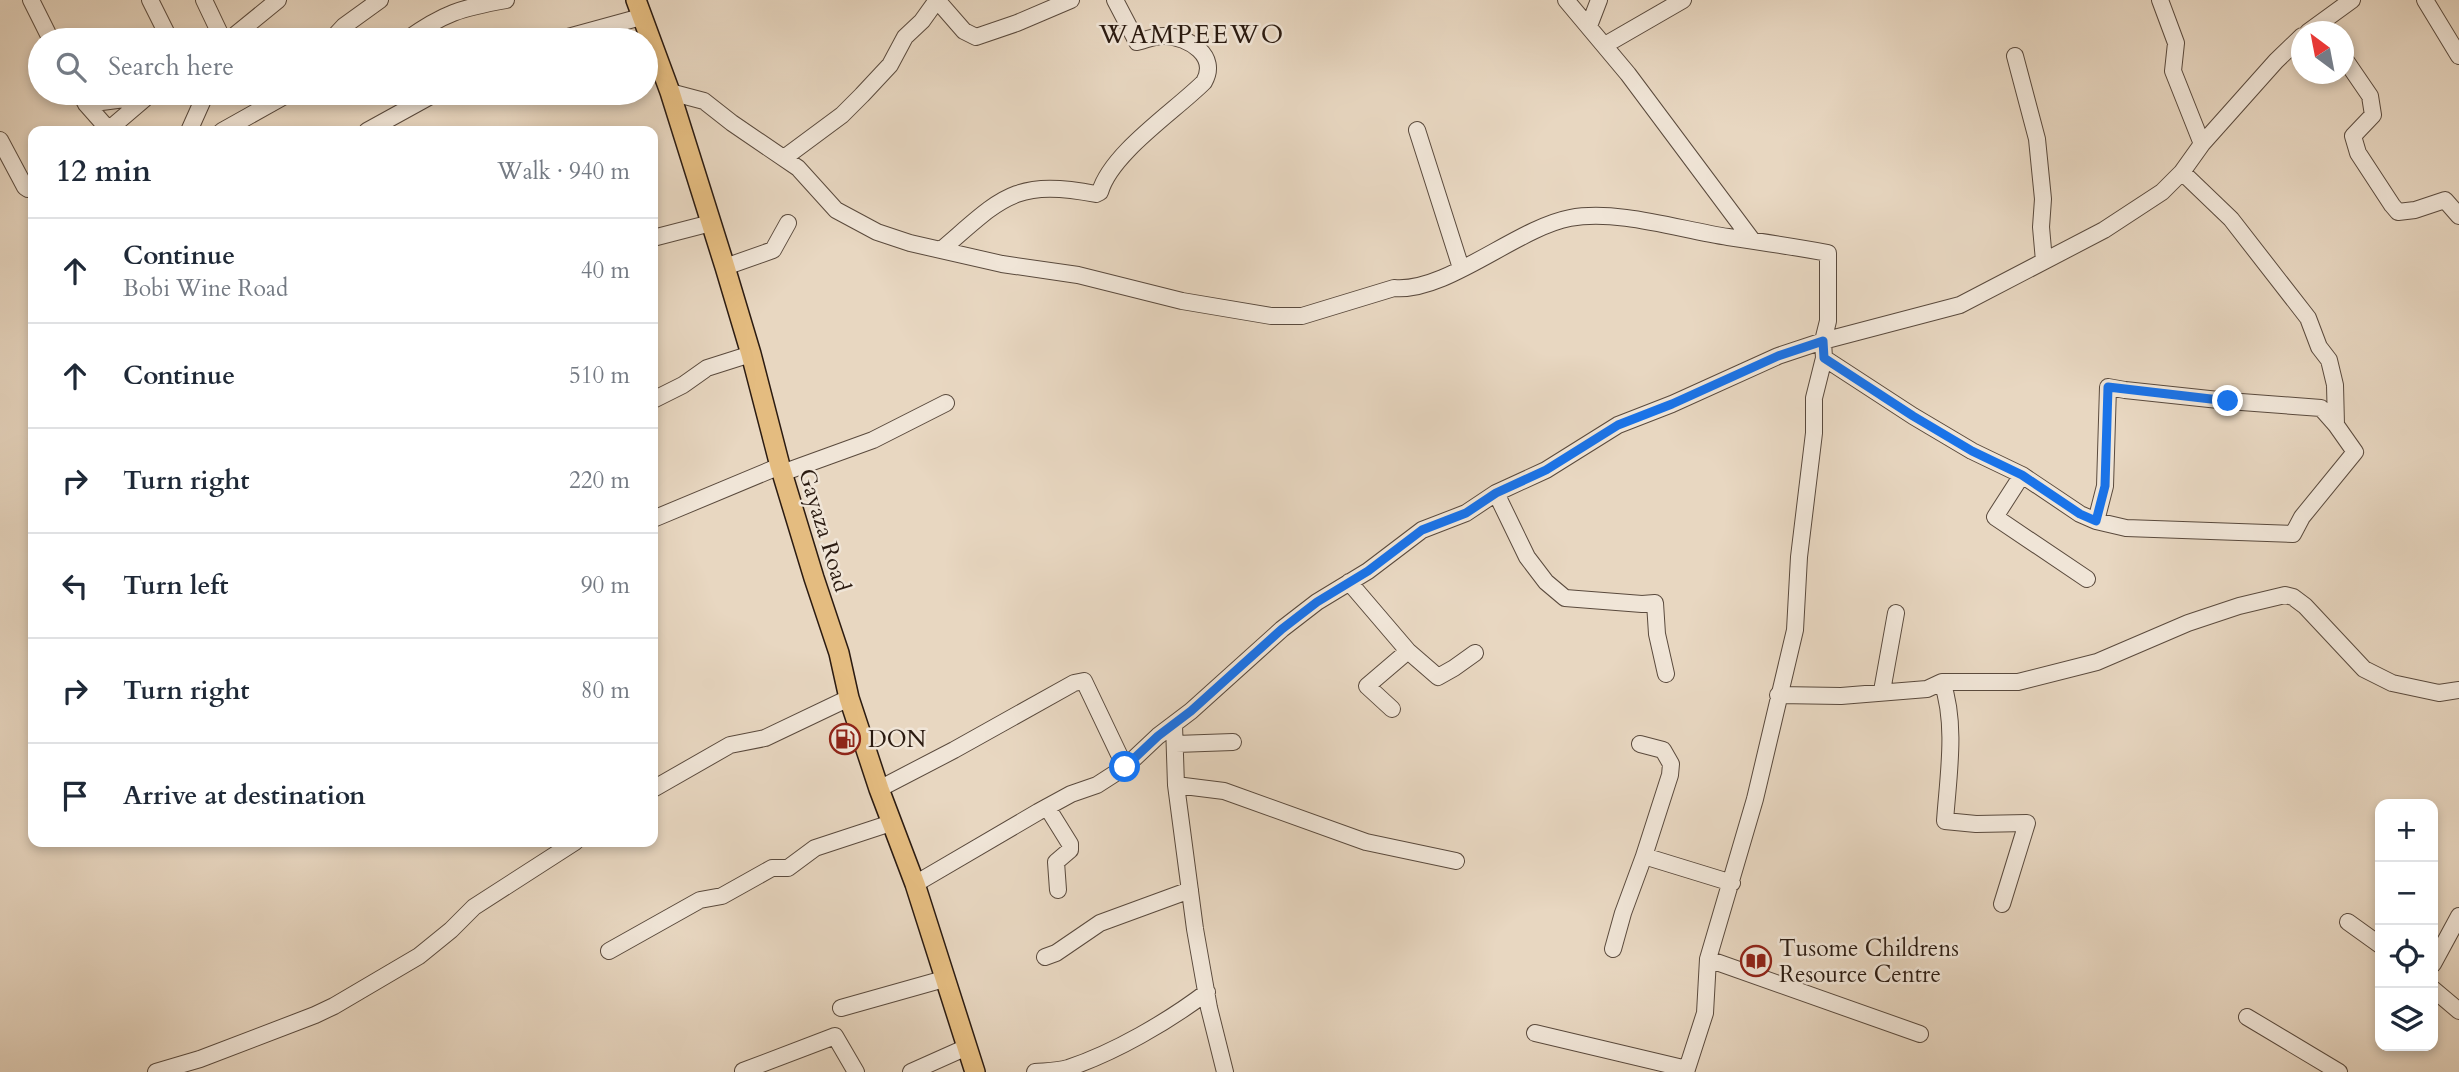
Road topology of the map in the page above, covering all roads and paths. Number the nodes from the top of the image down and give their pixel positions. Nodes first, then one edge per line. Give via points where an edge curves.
1 (31, 0) edge
2 (150, 0) edge
3 (204, 0) edge
4 (278, 0) edge
5 (380, 0) edge
6 (506, 0) edge
7 (937, 0) edge
8 (1071, 0) edge
9 (1115, 0) edge
10 (1566, 0) edge
11 (1600, 0) edge
12 (1683, 0) edge
13 (2160, 0) edge
14 (2352, 0) edge
15 (2426, 0) edge
16 (639, 8) edge
17 (2327, 21) edge
18 (1589, 26) junction
19 (45, 28) edge
20 (164, 28) edge
21 (217, 28) edge
22 (244, 28) edge
23 (342, 28) edge
24 (423, 28) edge
25 (588, 28) edge
26 (646, 28) edge
27 (1605, 45) junction
28 (2291, 46) edge
29 (2015, 56) dead end
30 (2459, 56) edge
31 (658, 59) edge
32 (2354, 73) edge
33 (670, 92) junction
34 (88, 105) edge
35 (137, 105) edge
36 (201, 105) edge
37 (269, 105) edge
38 (414, 105) edge
39 (105, 126) edge
40 (113, 126) edge
41 (191, 126) edge
42 (231, 126) edge
43 (376, 126) edge
44 (1417, 130) dead end
45 (0, 141) edge
46 (2202, 144) junction
47 (784, 158) junction
48 (2182, 172) junction
49 (28, 189) edge
50 (2459, 216) edge
51 (711, 223) junction
52 (788, 223) dead end
53 (658, 237) edge
54 (1752, 240) junction
55 (941, 250) junction
56 (2044, 261) junction
57 (725, 267) junction
58 (1461, 268) junction
59 (1823, 341) junction
60 (751, 354) junction
61 (1824, 358) junction
62 (658, 398) edge
63 (946, 403) dead end
64 (2336, 425) junction
65 (781, 470) junction
66 (2022, 475) junction
67 (1496, 493) junction
68 (658, 517) edge
69 (2096, 521) junction
70 (2087, 579) dead end
71 (1349, 582) junction
72 (1896, 613) dead end
73 (1408, 650) junction
74 (1475, 653) dead end
75 (1666, 674) dead end
76 (1942, 682) junction
77 (2459, 690) edge
78 (1882, 691) junction
79 (1778, 695) junction
80 (849, 698) junction
81 (1392, 709) dead end
82 (1174, 725) junction
83 (1233, 742) dead end
84 (1176, 744) junction
85 (1640, 744) dead end
86 (1125, 767) junction
87 (1176, 785) junction
88 (658, 786) edge
89 (879, 789) junction
90 (1047, 807) junction
91 (891, 823) junction
92 (567, 847) edge
93 (1644, 856) junction
94 (1456, 861) dead end
95 (1732, 883) junction
96 (915, 884) junction
97 (1058, 890) dead end
98 (1190, 890) junction
99 (2002, 904) dead end
100 (2459, 916) edge
101 (2348, 922) dead end
102 (2375, 941) edge
103 (1613, 949) dead end
104 (609, 951) dead end
105 (2438, 955) edge
106 (1045, 957) dead end
107 (1708, 959) junction
108 (944, 979) junction
109 (1207, 992) junction
110 (2438, 993) edge
111 (841, 1008) dead end
112 (2459, 1012) edge
113 (2247, 1017) dead end
114 (1535, 1033) dead end
115 (1920, 1034) dead end
116 (967, 1047) junction
117 (1687, 1070) edge
118 (743, 1071) edge
119 (156, 1072) edge
120 (856, 1072) edge
121 (911, 1072) edge
122 (975, 1072) edge
123 (1035, 1072) edge
124 (1225, 1072) edge
125 (2339, 1072) edge

1 - 19 street
2 - 20 street
3 - 21 street
4 - 22 street
5 - 23 street
6 - 24 street via 462,8
7 - 8 street via 964,31 976,37
7 - 47 street via 862,95
9 - 55 street via 1137,42 1165,36 1198,46 1209,64 1204,82 1128,151 1100,192 1050,187 1011,194
10 - 18 street
11 - 18 street
12 - 27 street
13 - 46 street via 2176,43 2173,71
14 - 17 street
15 - 30 street
16 - 25 street
16 - 26 main road, Gayaza Road
18 - 27 street
27 - 54 street
28 - 46 street
29 - 56 street via 2037,139
31 - 33 main road, Gayaza Road
32 - 50 street via 2370,96 2373,114 2353,136 2358,153 2392,205 2398,212 2445,200
33 - 47 street via 704,101
33 - 51 main road, Gayaza Road
34 - 39 street
35 - 40 street
36 - 41 street
37 - 42 street
38 - 43 street
44 - 58 street
45 - 49 street
46 - 48 street
47 - 55 street via 799,168 836,210 877,232
48 - 56 street via 2162,192 2104,230
48 - 64 street via 2231,219 2308,318 2329,360
51 - 53 street
51 - 57 main road, Gayaza Road
52 - 57 street via 773,250
54 - 58 street via 1642,221 1578,217 1554,223
54 - 59 street via 1828,253 1828,321
55 - 58 street via 1078,275 1182,301 1281,316 1318,313 1394,288 1432,281
56 - 59 street via 1960,305
57 - 60 main road, Gayaza Road
59 - 61 street
59 - 67 street via 1618,425 1546,470
60 - 62 street via 706,368
60 - 65 main road, Gayaza Road
61 - 66 street via 1972,451
61 - 79 street via 1814,398 1795,630
63 - 65 street via 873,440
64 - 69 street via 2355,452 2293,534 2126,528
64 - 69 street via 2321,408 2108,387 2105,486
65 - 68 street
65 - 80 main road, Gayaza Road
66 - 69 street
66 - 70 street via 1995,517
67 - 71 street via 1466,513 1422,530
67 - 75 street via 1527,557 1565,598 1655,603
71 - 73 street
71 - 82 street via 1282,629
72 - 78 street
73 - 74 street via 1438,677
73 - 81 street via 1367,686
76 - 77 street via 2018,682 2097,662 2188,623 2285,595 2305,606 2364,669 2392,683 2439,693
76 - 78 street via 1927,690
76 - 99 street via 1949,701 1950,746 1945,821 2027,823
78 - 79 street
79 - 95 street
80 - 88 street via 765,738 730,745
80 - 89 main road, Gayaza Road
82 - 84 street
82 - 86 street
83 - 84 street
84 - 87 street
85 - 93 street via 1663,750 1671,764
86 - 89 street via 1084,681
86 - 90 street
87 - 94 street via 1224,791 1366,842
87 - 98 street
89 - 91 main road, Gayaza Road
90 - 96 street
90 - 97 street via 1070,844 1070,850 1056,862
91 - 96 main road, Gayaza Road
91 - 104 street via 815,848 788,868 772,868 722,897 700,900
92 - 119 street via 474,907 419,956 334,1006
93 - 95 street
93 - 103 street
95 - 107 street
96 - 108 main road, Gayaza Road
98 - 106 street via 1100,923
98 - 109 street
100 - 105 street
101 - 102 street
107 - 115 street
107 - 117 street via 1705,1013
108 - 111 street
108 - 116 main road, Gayaza Road
109 - 123 street via 1162,1022 1095,1056 1066,1069
109 - 124 street
110 - 112 street
113 - 125 street
114 - 117 street
116 - 121 street
116 - 122 main road, Gayaza Road
118 - 120 street via 836,1036

